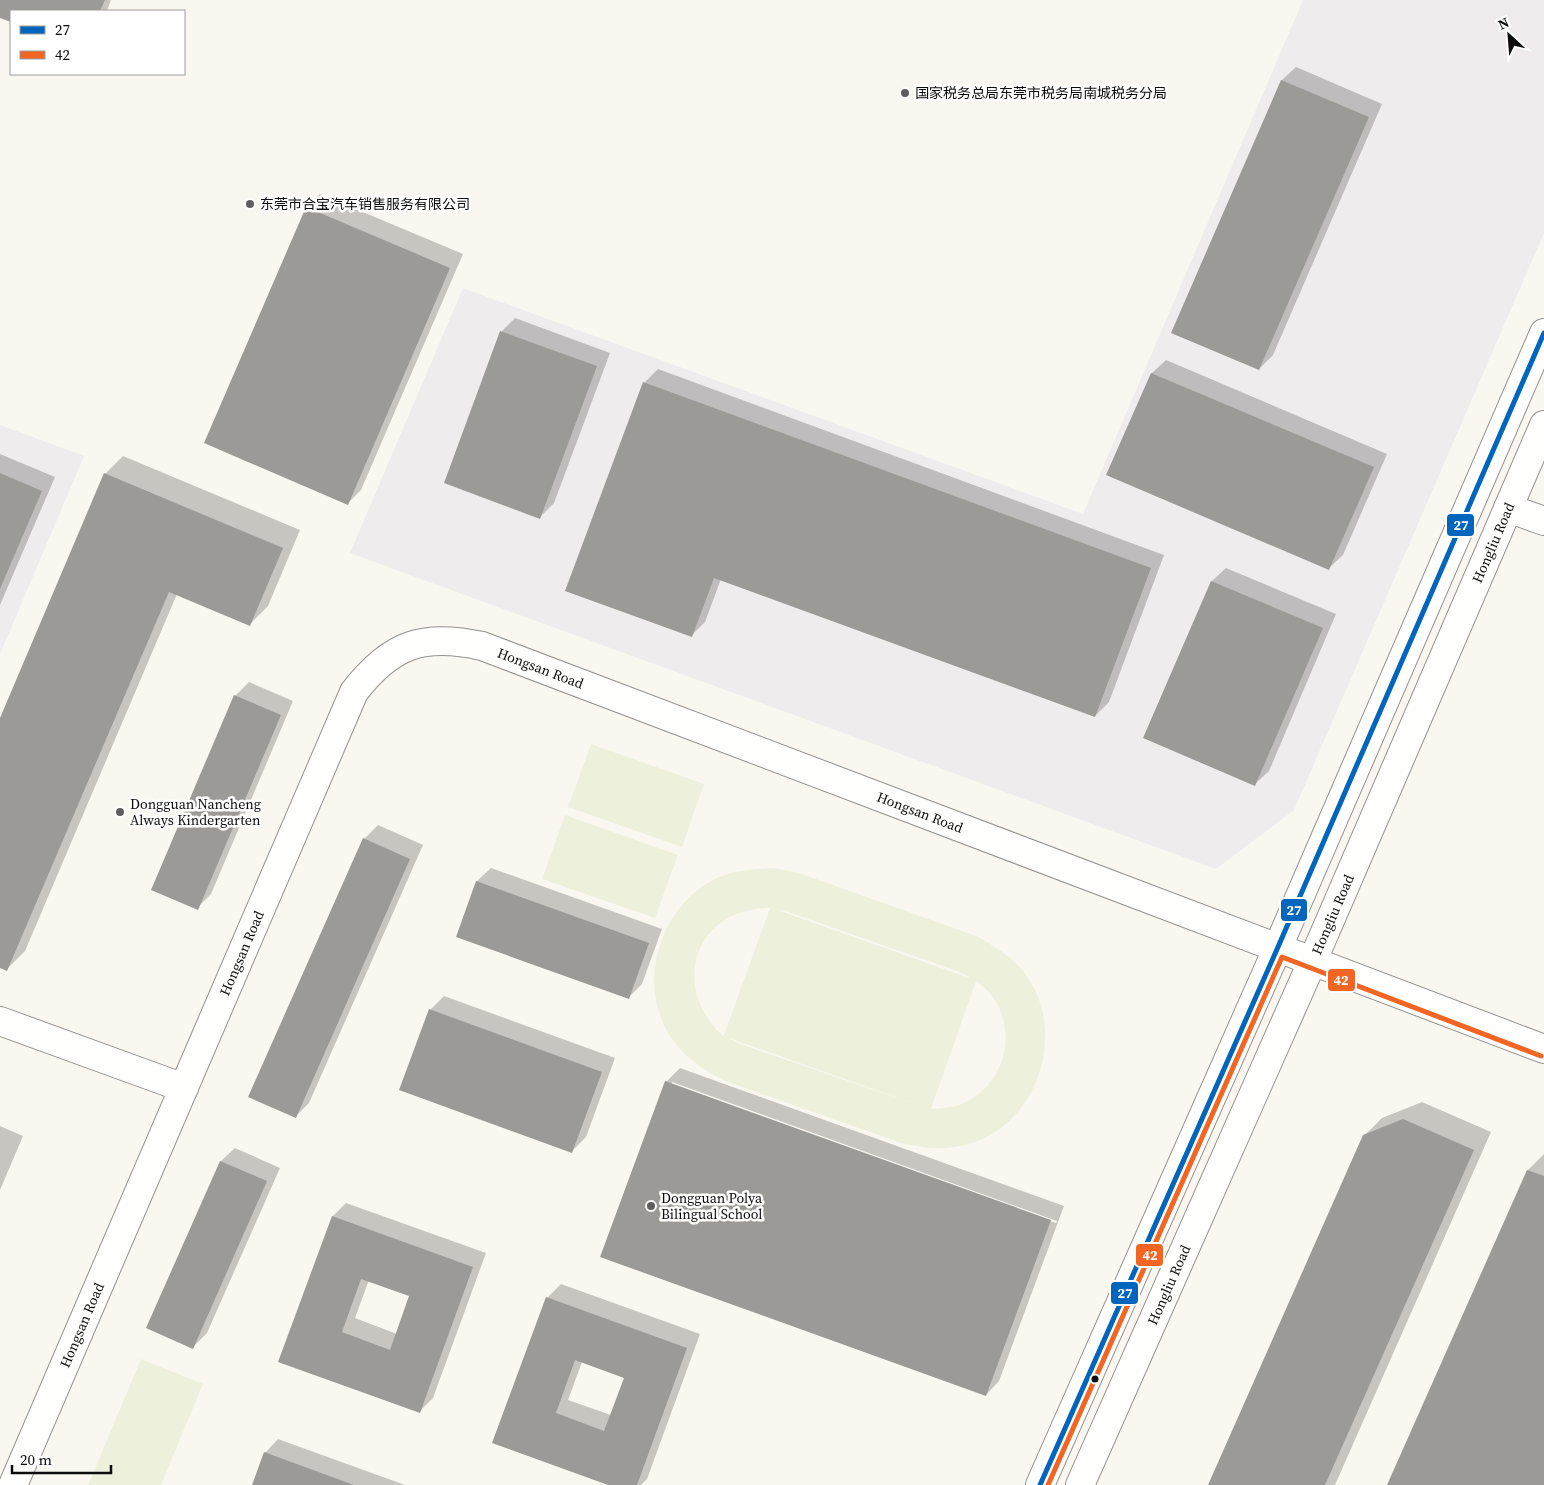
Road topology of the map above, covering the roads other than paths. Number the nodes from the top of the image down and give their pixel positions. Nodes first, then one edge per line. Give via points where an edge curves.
1 (1544, 333) edge
2 (1544, 425) edge
3 (1508, 508) junction
4 (1544, 521) edge
5 (1278, 947) junction
6 (1314, 960) junction
7 (0, 1021) edge
8 (1544, 1048) edge
9 (184, 1088) junction
10 (13, 1485) edge
11 (1040, 1485) edge
12 (1080, 1485) edge

1 - 5 street
2 - 3 street, Hongliu Road
3 - 4 street
3 - 6 street, Hongliu Road
5 - 6 street, Hongsan Road
5 - 9 street, Hongsan Road via 482,646 453,640 424,642 396,652 372,669 354,692
5 - 11 street
6 - 8 street, Hongsan Road
6 - 12 street, Hongliu Road
7 - 9 street
9 - 10 street, Hongsan Road

